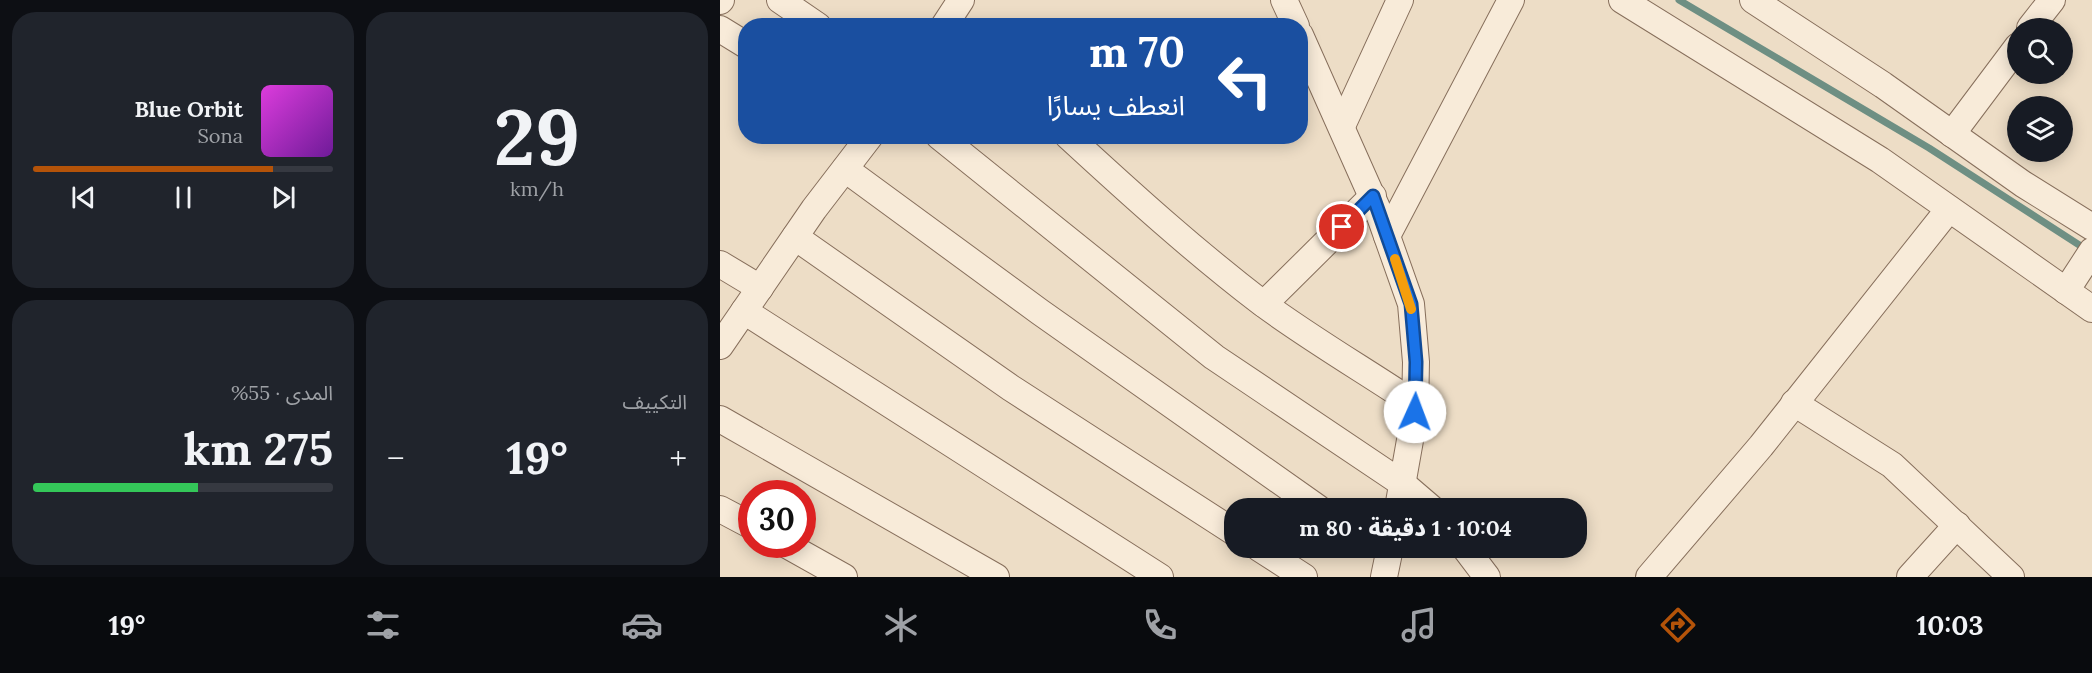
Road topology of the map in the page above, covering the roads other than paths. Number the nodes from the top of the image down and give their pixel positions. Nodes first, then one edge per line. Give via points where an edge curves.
1 (780, 0) edge
2 (962, 0) edge
3 (1284, 0) edge
4 (1400, 0) edge
5 (1511, 0) edge
6 (1622, 0) edge
7 (1753, 0) edge
8 (2052, 0) edge
9 (806, 18) edge
10 (950, 18) edge
11 (1292, 18) edge
12 (2038, 18) edge
13 (720, 29) edge
14 (738, 40) edge
15 (1308, 52) edge
16 (2007, 61) edge
17 (1342, 126) junction
18 (1952, 134) junction
19 (864, 144) edge
20 (949, 144) edge
21 (1077, 144) edge
22 (845, 169) junction
23 (1373, 196) junction
24 (1949, 209) junction
25 (2092, 227) edge
26 (1387, 236) junction
27 (795, 237) junction
28 (2092, 251) edge
29 (720, 264) edge
30 (760, 288) junction
31 (2066, 291) junction
32 (1264, 304) junction
33 (2092, 309) edge
34 (744, 311) junction
35 (720, 346) edge
36 (1794, 403) junction
37 (1415, 404) junction
38 (720, 420) edge
39 (1403, 484) junction
40 (1304, 498) edge
41 (1400, 498) edge
42 (1419, 498) edge
43 (720, 509) edge
44 (738, 519) edge
45 (1956, 525) junction
46 (1224, 526) edge
47 (810, 558) edge
48 (1275, 558) edge
49 (1473, 558) edge
50 (844, 577) edge
51 (996, 577) edge
52 (1160, 577) edge
53 (1304, 577) edge
54 (1487, 577) edge
55 (1649, 577) edge
56 (1910, 577) edge
57 (2011, 577) edge

1 - 9 street
2 - 10 street
3 - 11 street
4 - 17 street
5 - 26 street
6 - 24 street via 1880,160
7 - 18 street
8 - 12 street
13 - 14 street
15 - 17 street
16 - 18 street
17 - 23 street
18 - 25 street
19 - 22 street
20 - 39 street via 1214,357
21 - 32 street via 1146,209
22 - 27 street
22 - 40 street
23 - 26 street
23 - 32 street
24 - 31 street
24 - 36 street
26 - 37 street via 1411,304
27 - 30 street
27 - 46 street via 1011,388
28 - 31 street
29 - 30 street
30 - 34 street
31 - 33 street
32 - 37 street
34 - 35 street
34 - 52 street
36 - 45 street via 1892,465
36 - 55 street
37 - 39 street
38 - 51 street
39 - 41 street
39 - 42 street
43 - 44 street
45 - 56 street
45 - 57 street
47 - 50 street
48 - 53 street
49 - 54 street

